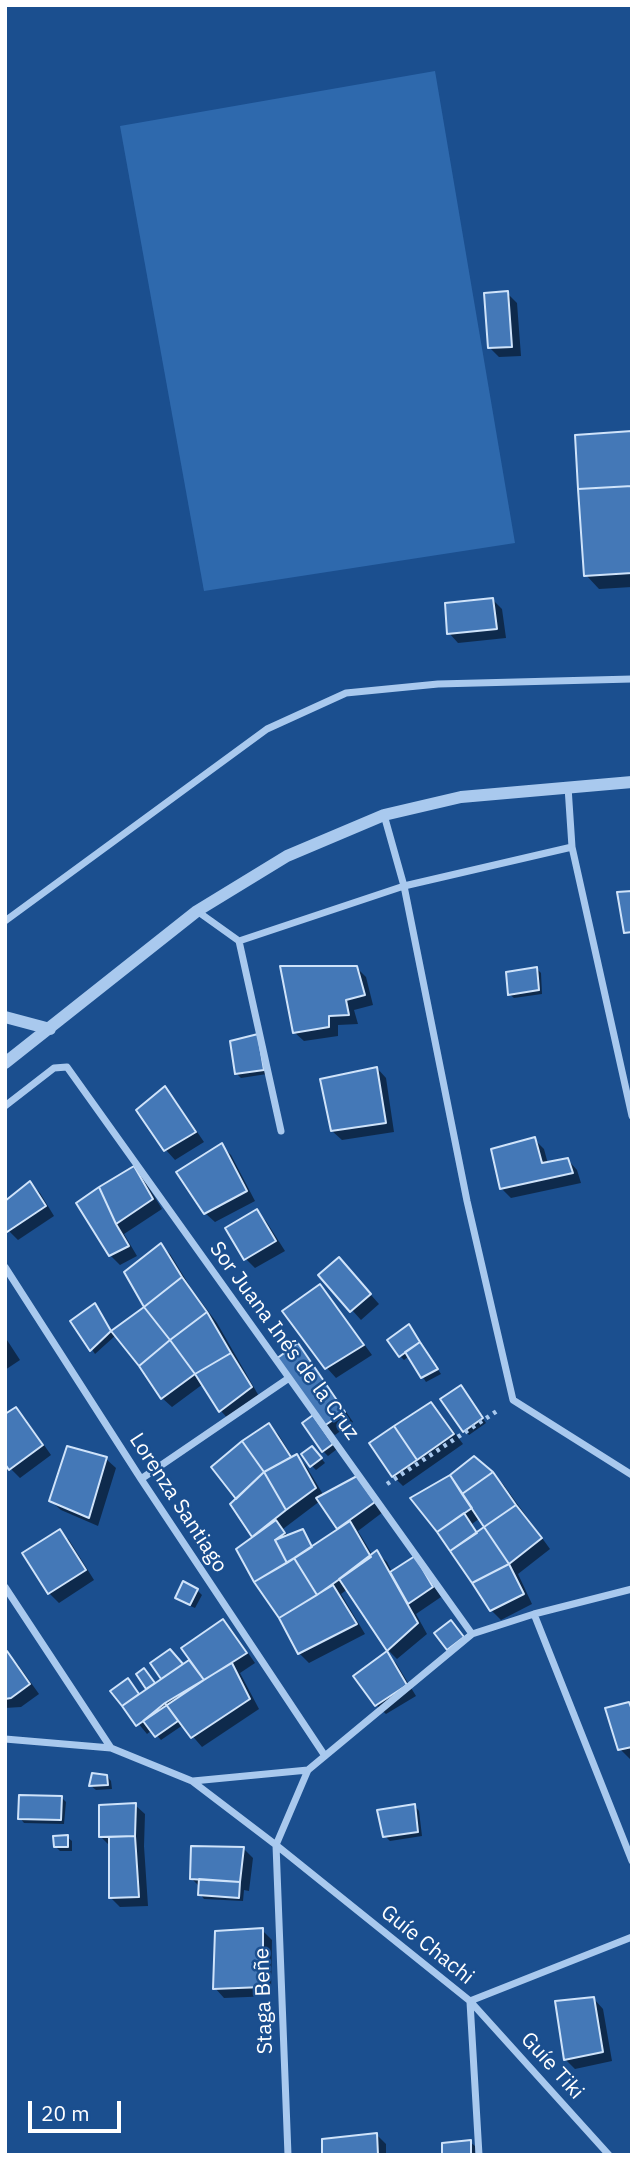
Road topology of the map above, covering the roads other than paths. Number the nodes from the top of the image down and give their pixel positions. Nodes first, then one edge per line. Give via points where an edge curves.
1 (632, 679) edge
2 (632, 782) edge
3 (568, 787) junction
4 (384, 815) junction
5 (572, 847) junction
6 (404, 886) junction
7 (197, 911) junction
8 (5, 921) edge
9 (239, 941) junction
10 (5, 1017) edge
11 (50, 1029) junction
12 (5, 1063) edge
13 (5, 1106) edge
14 (632, 1116) edge
15 (281, 1131) dead end
16 (5, 1267) edge
17 (289, 1378) junction
18 (632, 1475) edge
19 (141, 1479) junction
20 (5, 1587) edge
21 (632, 1589) edge
22 (534, 1614) junction
23 (472, 1634) junction
24 (5, 1739) edge
25 (111, 1748) junction
26 (325, 1756) junction
27 (308, 1770) junction
28 (192, 1781) junction
29 (276, 1845) junction
30 (632, 1861) edge
31 (632, 1937) edge
32 (470, 2001) junction
33 (288, 2155) edge
34 (479, 2155) edge
35 (609, 2155) edge

1 - 8 street via 438,684 346,693 267,729
2 - 3 street
3 - 4 street via 461,797
3 - 5 street
4 - 6 street
4 - 7 street via 287,856
5 - 6 street
5 - 14 street
6 - 9 street
6 - 18 street via 467,1201 513,1400
7 - 9 street
7 - 11 street
9 - 15 street
10 - 11 street
11 - 12 street
13 - 17 street, Sor Juana Inés de la Cruz via 54,1068 67,1067
16 - 19 street, Lorenza Santiago
17 - 19 street
17 - 23 street, Sor Juana Inés de la Cruz
19 - 26 street, Lorenza Santiago
20 - 25 street
21 - 22 street
22 - 23 street
22 - 30 street
23 - 26 street
24 - 25 street
25 - 28 street
26 - 27 street
27 - 28 street
27 - 29 street
28 - 29 street, Guíe Chachi
29 - 32 street, Guíe Chachi
29 - 33 street, Staga Beñe
31 - 32 street
32 - 34 street, Guíe Chachi
32 - 35 street, Guíe Tiki

